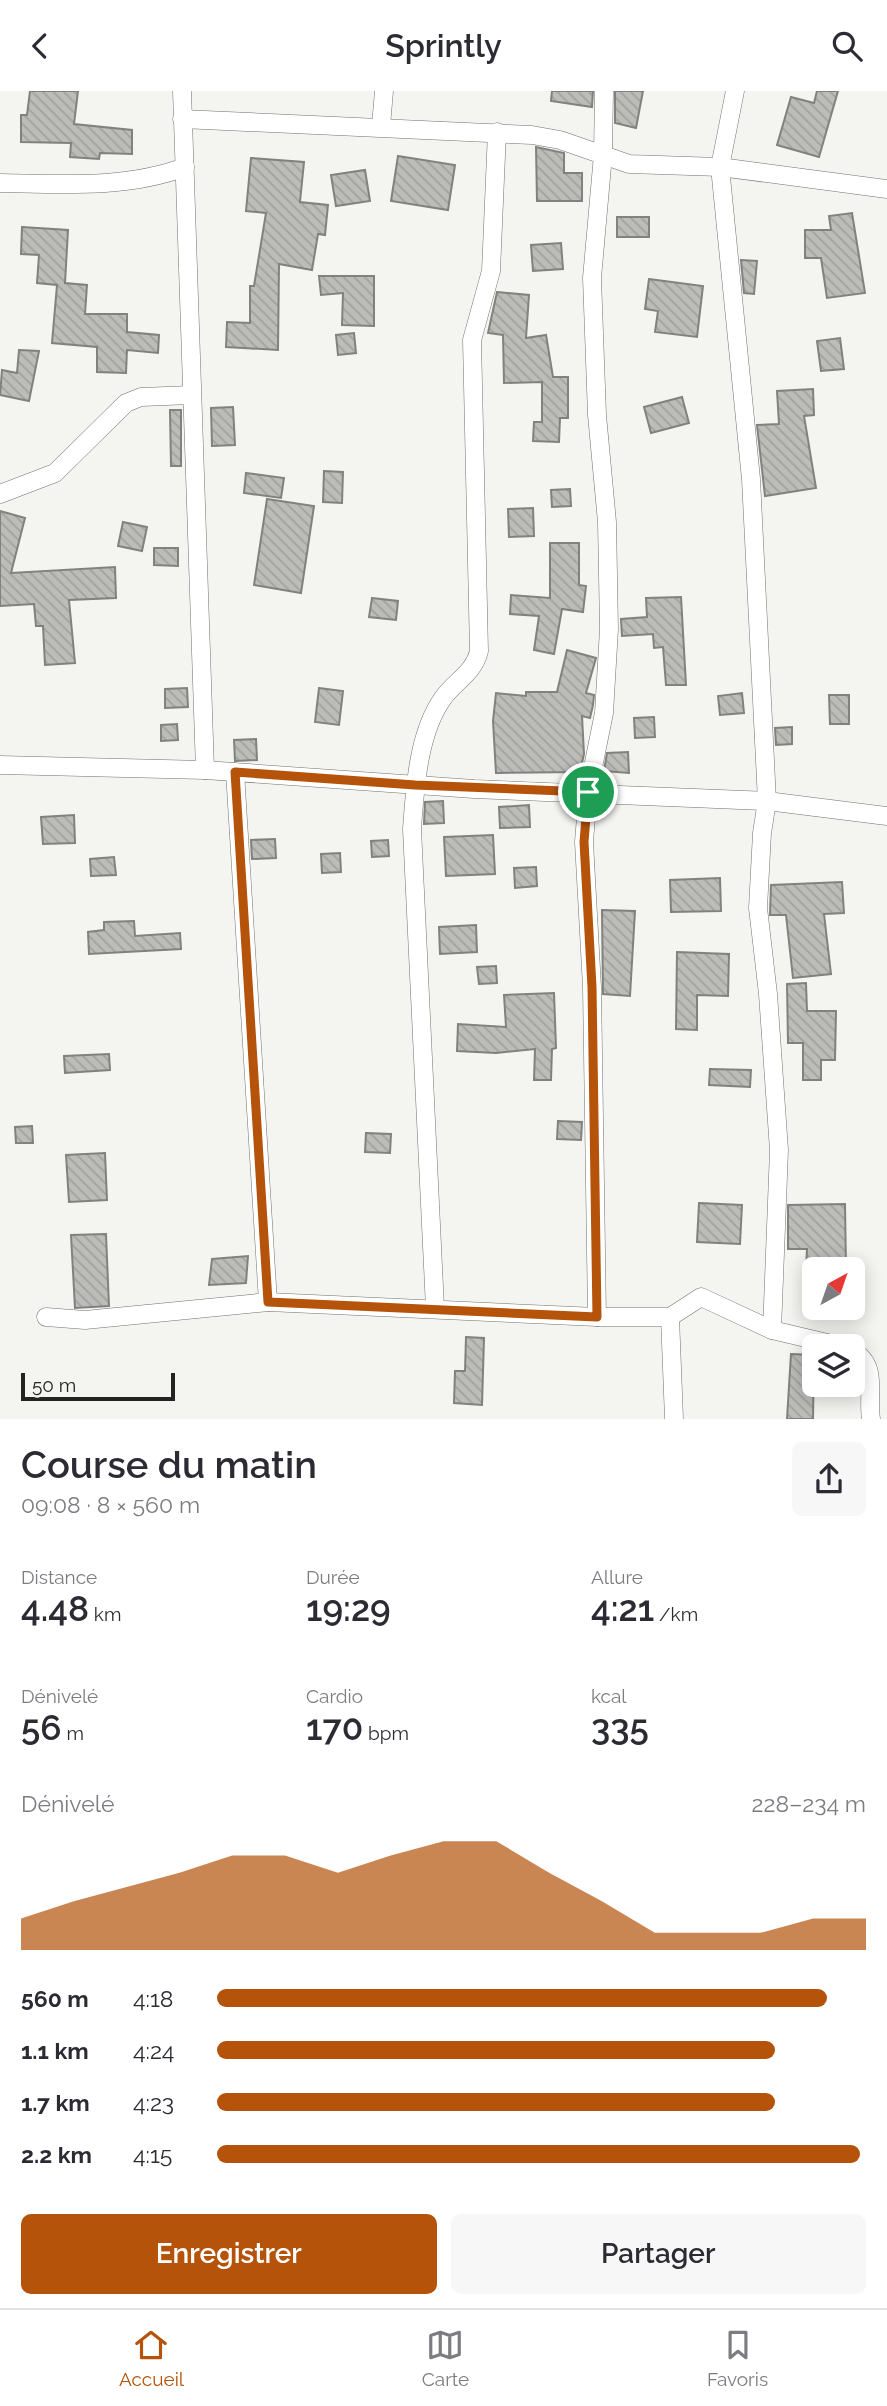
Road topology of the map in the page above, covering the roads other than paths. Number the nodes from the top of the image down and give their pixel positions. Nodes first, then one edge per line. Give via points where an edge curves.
1 (182, 91) edge
2 (384, 91) edge
3 (604, 91) edge
4 (735, 91) edge
5 (182, 119) junction
6 (381, 126) junction
7 (497, 132) junction
8 (603, 155) junction
9 (185, 167) junction
10 (720, 167) junction
11 (0, 183) edge
12 (887, 189) edge
13 (191, 395) junction
14 (0, 494) edge
15 (0, 765) edge
16 (205, 770) junction
17 (235, 772) junction
18 (415, 785) junction
19 (588, 792) junction
20 (767, 801) junction
21 (887, 816) edge
22 (268, 1302) junction
23 (435, 1308) junction
24 (47, 1317) dead end
25 (597, 1317) junction
26 (670, 1317) junction
27 (772, 1330) junction
28 (802, 1337) edge
29 (865, 1362) edge
30 (674, 1419) edge
31 (871, 1419) edge

1 - 5 street
2 - 6 street
3 - 8 street
4 - 10 street
5 - 6 street
5 - 9 street
6 - 7 street
7 - 8 street via 560,140
7 - 18 street via 491,271 472,340 478,651 472,668 443,697
8 - 10 street via 629,164
8 - 19 street via 592,278 609,629 604,713
9 - 11 street via 124,181
9 - 13 street
10 - 12 street
10 - 20 street via 751,479
13 - 14 street via 141,397 126,403 55,473
13 - 16 street
15 - 16 street
16 - 17 street
17 - 18 street
17 - 22 street
18 - 19 street
18 - 23 street via 412,883
19 - 20 street
19 - 25 street via 584,842 592,987
20 - 21 street
20 - 27 street via 758,908 779,1150
22 - 23 street
22 - 24 street via 85,1320
23 - 25 street
25 - 26 street
26 - 27 street via 701,1297
26 - 30 street
27 - 28 street
29 - 31 street

